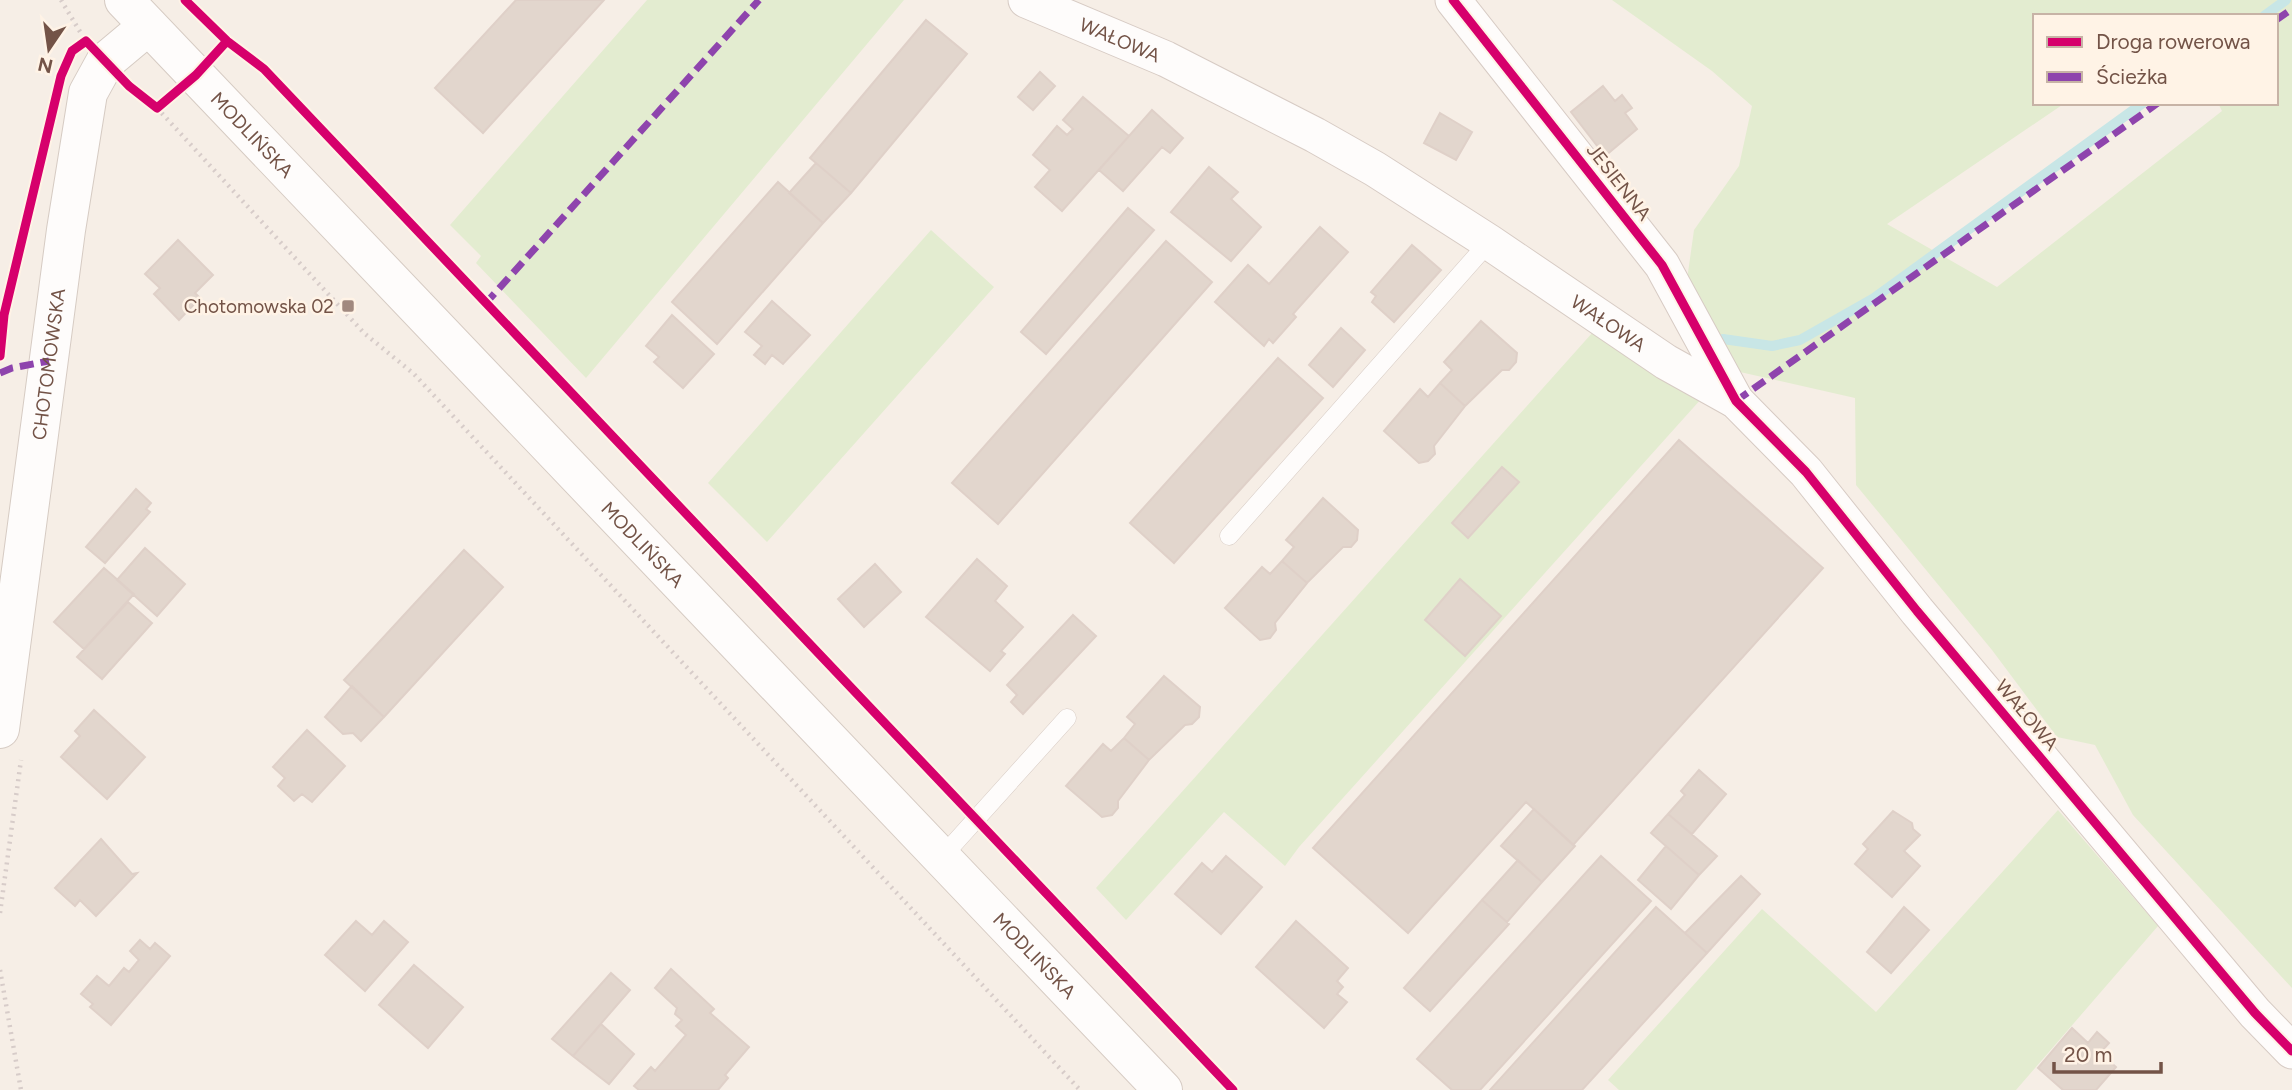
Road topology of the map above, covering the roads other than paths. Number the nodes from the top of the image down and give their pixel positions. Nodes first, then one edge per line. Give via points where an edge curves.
1 (1026, 0) edge
2 (1452, 0) edge
3 (136, 13) edge
4 (1489, 242) junction
5 (1736, 401) junction
6 (1229, 536) dead end
7 (1067, 718) dead end
8 (0, 729) edge
9 (941, 858) junction
10 (2292, 1051) edge
11 (1163, 1090) edge

1 - 4 street, WAŁOWA via 1166,59 1315,135
2 - 5 street, JESIENNA via 1662,265
3 - 8 main road, CHOTOMOWSKA via 89,93 66,230
3 - 9 main road, MODLIŃSKA
4 - 5 street, WAŁOWA via 1666,362
4 - 6 lane
5 - 10 street, WAŁOWA via 1806,472 1917,611 2255,1013
7 - 9 lane
9 - 11 main road, MODLIŃSKA

